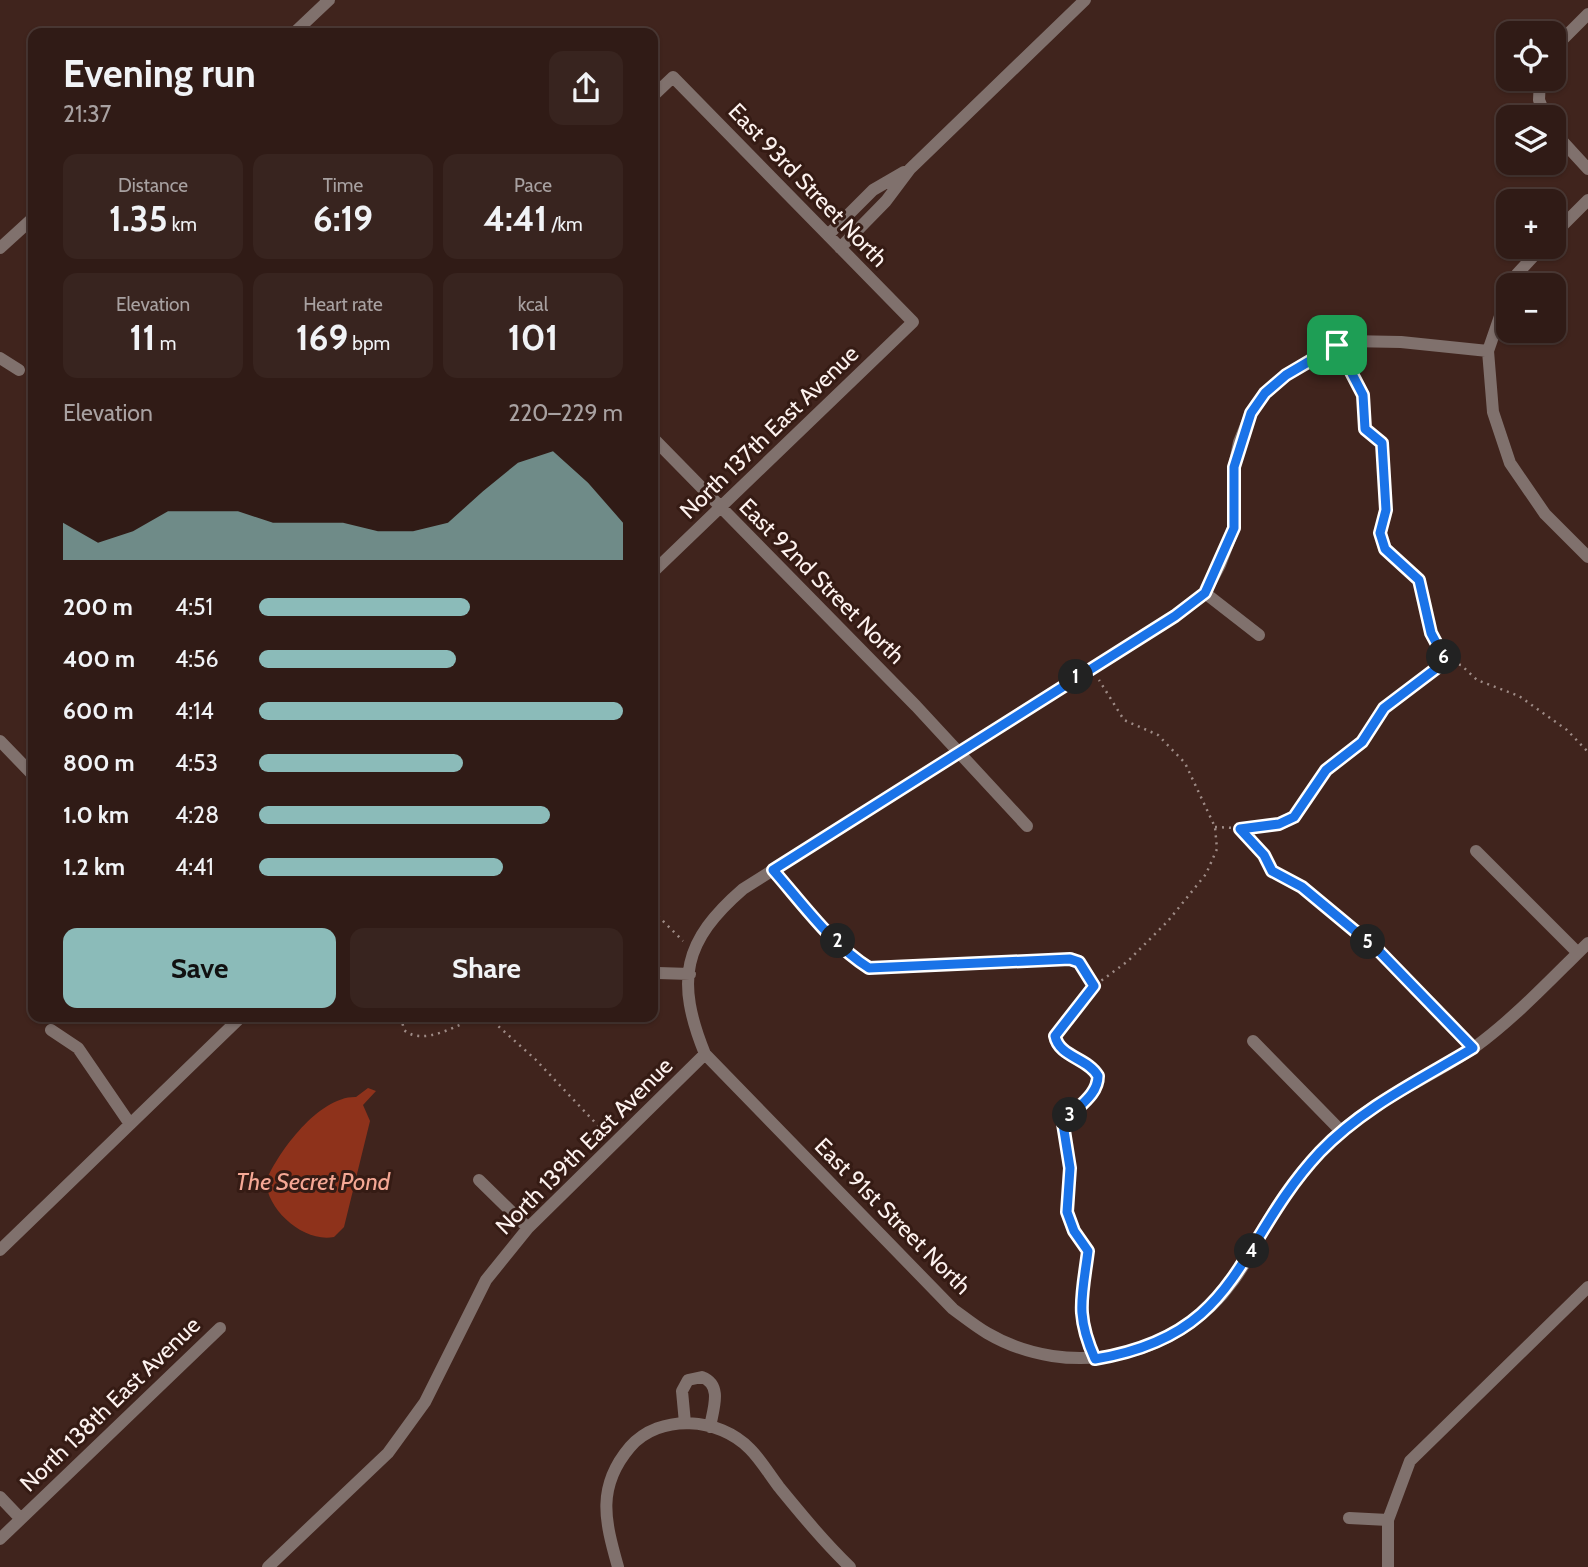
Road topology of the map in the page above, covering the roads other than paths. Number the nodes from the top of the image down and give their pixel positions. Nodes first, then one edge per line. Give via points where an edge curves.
1 (328, 0) edge
2 (1085, 0) edge
3 (1588, 14) edge
4 (299, 28) edge
5 (1566, 36) edge
6 (658, 91) edge
7 (1566, 145) edge
8 (911, 169) junction
9 (1588, 169) edge
10 (1588, 200) edge
11 (1566, 222) edge
12 (28, 223) edge
13 (828, 235) junction
14 (0, 248) edge
15 (840, 248) junction
16 (1531, 259) edge
17 (1518, 273) edge
18 (914, 322) joint
19 (1496, 328) edge
20 (1488, 351) junction
21 (0, 358) edge
22 (19, 370) dead end
23 (658, 443) edge
24 (720, 508) junction
25 (1588, 557) edge
26 (658, 567) edge
27 (1205, 593) junction
28 (1259, 635) dead end
29 (0, 741) edge
30 (960, 754) junction
31 (28, 770) edge
32 (1027, 827) dead end
33 (1476, 851) dead end
34 (1588, 943) edge
35 (1578, 953) junction
36 (658, 973) dead end
37 (690, 974) junction
38 (237, 1022) edge
39 (51, 1030) dead end
40 (1253, 1041) dead end
41 (705, 1054) junction
42 (130, 1124) junction
43 (1341, 1131) junction
44 (479, 1180) dead end
45 (528, 1228) junction
46 (0, 1250) edge
47 (1588, 1287) edge
48 (219, 1328) dead end
49 (691, 1423) junction
50 (710, 1427) junction
51 (0, 1497) edge
52 (20, 1518) junction
53 (1349, 1518) dead end
54 (1388, 1520) junction
55 (0, 1539) edge
56 (268, 1567) edge
57 (618, 1567) edge
58 (850, 1567) edge
59 (1388, 1567) edge

1 - 4 street
2 - 8 street
3 - 5 street
6 - 13 street, East 93rd Street North via 673,77
7 - 9 street
8 - 13 street via 873,190
8 - 15 street
10 - 11 street
12 - 14 street
13 - 15 street, East 93rd Street North
15 - 18 street, East 93rd Street North
16 - 17 street
18 - 24 street, North 137th East Avenue
19 - 20 street
20 - 25 street via 1493,412 1510,463 1545,514
20 - 27 street via 1347,341 1286,375 1251,413 1234,467 1234,528
21 - 22 street
23 - 24 street, East 92nd Street North
24 - 26 street, North 137th East Avenue
24 - 30 street, East 92nd Street North
27 - 28 street
27 - 30 street
29 - 31 street
30 - 32 street, East 92nd Street North
30 - 37 street via 744,889 716,913 697,939
33 - 35 street
34 - 35 street
35 - 43 street via 1526,1005 1473,1048 1410,1083
36 - 37 street
37 - 41 street via 690,1015
38 - 42 street
39 - 42 street via 78,1048
40 - 43 street
41 - 43 street, East 91st Street North via 953,1308 988,1334 1027,1349 1080,1359 1123,1354 1194,1321 1232,1283 1298,1178
41 - 45 street, North 139th East Avenue
42 - 46 street
44 - 45 street
45 - 56 street, North 139th East Avenue via 486,1280 425,1402 387,1453
47 - 54 street via 1410,1461
48 - 52 street, North 138th East Avenue
49 - 50 street
49 - 50 street via 682,1389 690,1379 702,1377 715,1389
49 - 57 street via 666,1424 637,1439 618,1461 606,1490 606,1519
50 - 58 street via 749,1447
51 - 52 street
52 - 55 street, North 138th East Avenue
53 - 54 street
54 - 59 street

